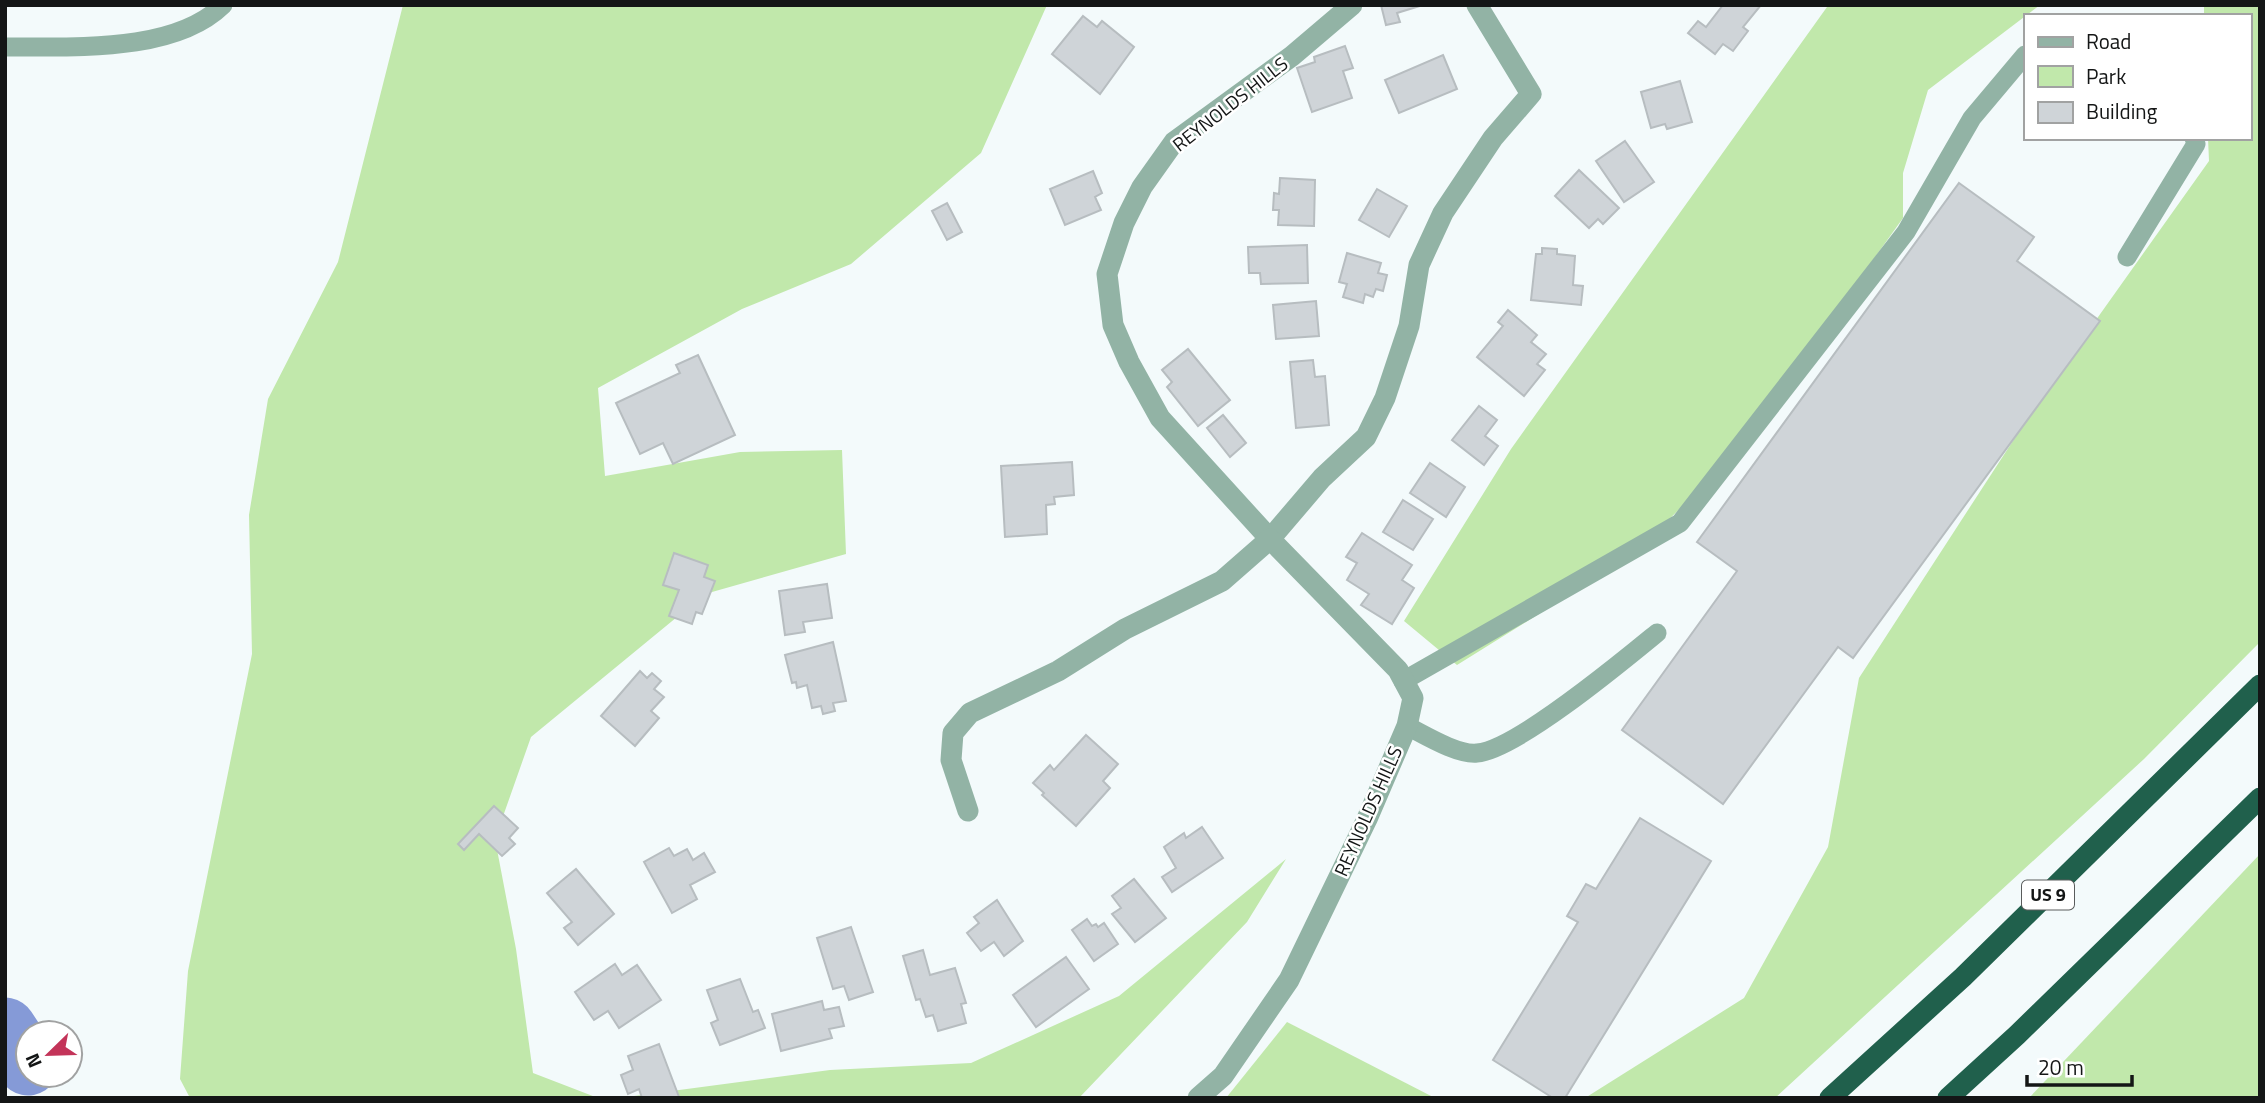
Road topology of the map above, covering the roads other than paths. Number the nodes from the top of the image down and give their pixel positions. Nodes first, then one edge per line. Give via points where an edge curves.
1 (223, 5) edge
2 (1352, 5) edge
3 (1477, 5) edge
4 (5, 47) edge
5 (2024, 56) edge
6 (2195, 140) edge
7 (2127, 257) dead end
8 (1269, 539) junction
9 (1657, 633) dead end
10 (1403, 681) junction
11 (2260, 685) edge
12 (1407, 726) junction
13 (2260, 798) edge
14 (968, 811) dead end
15 (1198, 1098) edge
16 (1830, 1098) edge
17 (1948, 1098) edge

1 - 4 lane via 214,14 163,37 107,45
2 - 8 street, REYNOLDS HILLS via 1292,56 1174,142 1142,187 1107,274 1113,325 1160,418
3 - 8 street via 1531,94 1493,138 1443,214 1419,265 1409,326 1385,398 1366,437 1322,478
5 - 10 lane via 1972,118 1906,232 1680,523
6 - 7 lane
8 - 10 street, REYNOLDS HILLS via 1398,670
8 - 14 street via 1222,581 1125,629 1058,671 970,713 953,733 951,760
9 - 12 lane via 1584,691 1508,741 1477,754 1445,746
10 - 12 street, REYNOLDS HILLS via 1413,698
11 - 16 highway, US 9 via 1963,977
12 - 15 street, REYNOLDS HILLS via 1289,980 1223,1076
13 - 17 highway

